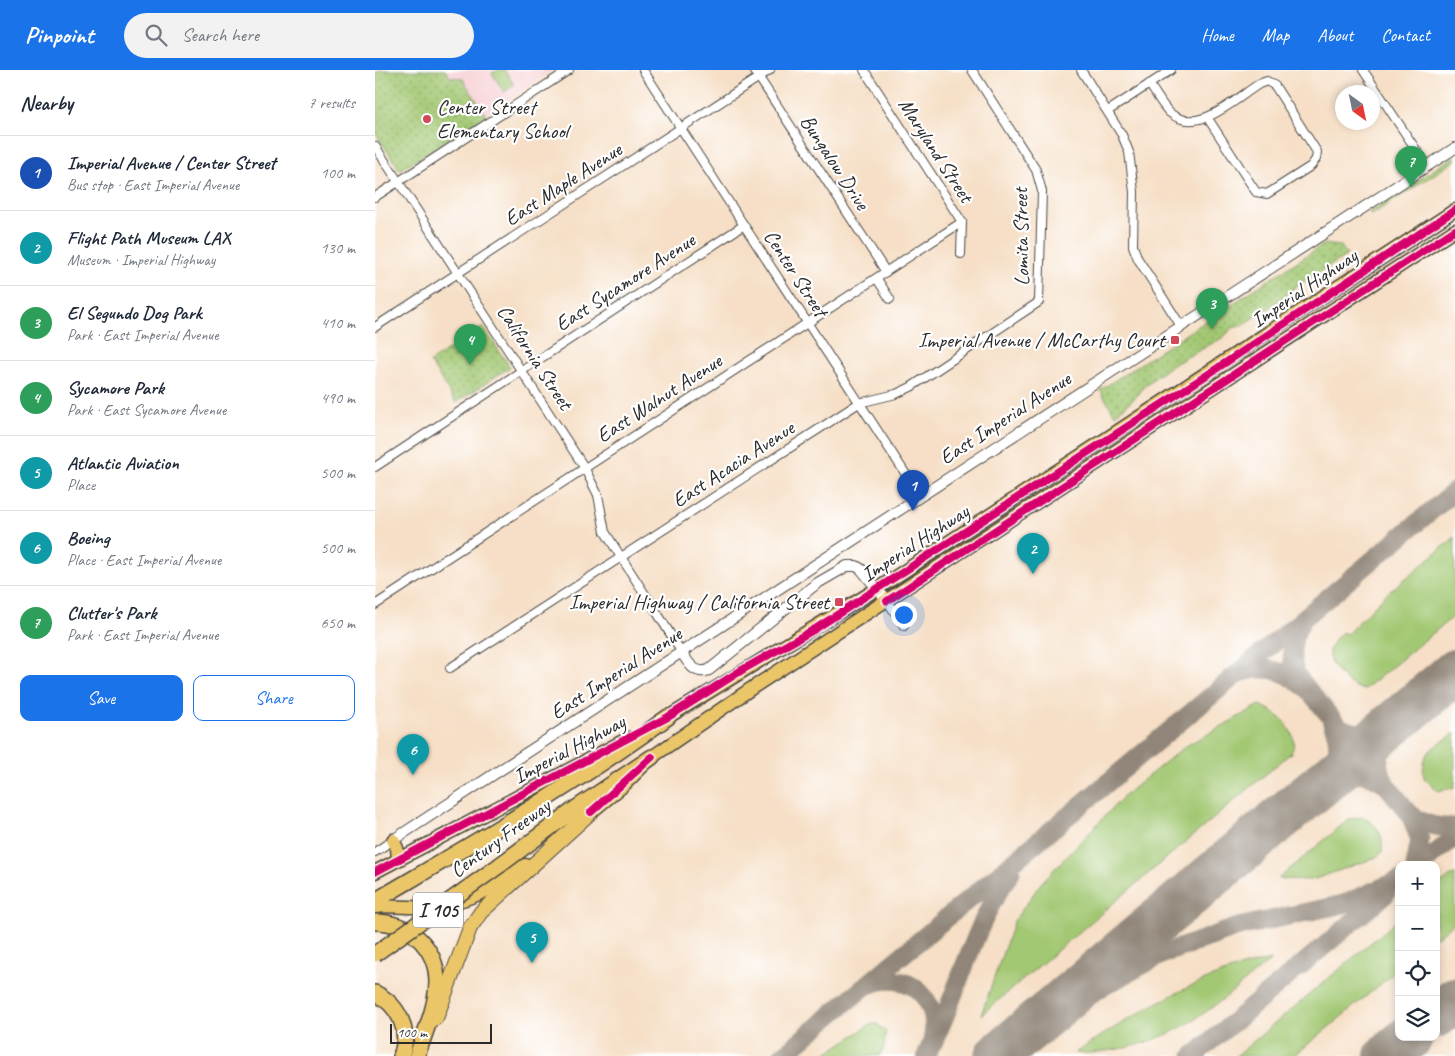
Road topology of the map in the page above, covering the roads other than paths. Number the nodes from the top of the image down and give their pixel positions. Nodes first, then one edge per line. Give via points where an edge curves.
1 (569, 70) edge
2 (643, 70) edge
3 (754, 70) edge
4 (770, 70) edge
5 (864, 70) edge
6 (972, 70) edge
7 (1081, 70) edge
8 (1171, 70) edge
9 (1363, 70) edge
10 (759, 78) junction
11 (1149, 84) junction
12 (1108, 111) junction
13 (1207, 118) junction
14 (681, 128) junction
15 (375, 146) edge
16 (1455, 148) edge
17 (1427, 166) junction
18 (398, 182) junction
19 (375, 197) edge
20 (1455, 210) edge
21 (962, 222) junction
22 (744, 225) junction
23 (1455, 230) edge
24 (961, 254) dead end
25 (886, 272) junction
26 (458, 273) junction
27 (877, 279) junction
28 (890, 299) dead end
29 (1039, 302) joint
30 (809, 323) junction
31 (1181, 326) junction
32 (375, 327) edge
33 (522, 371) junction
34 (1210, 373) junction
35 (1218, 386) junction
36 (859, 403) junction
37 (375, 467) edge
38 (584, 467) junction
39 (920, 496) junction
40 (621, 558) junction
41 (877, 589) junction
42 (887, 601) junction
43 (375, 605) edge
44 (904, 626) dead end
45 (682, 653) junction
46 (450, 668) dead end
47 (669, 717) junction
48 (652, 757) junction
49 (591, 812) junction
50 (393, 840) junction
51 (375, 852) edge
52 (397, 860) junction
53 (375, 872) edge
54 (375, 901) edge
55 (375, 907) edge
56 (375, 922) edge
57 (375, 954) edge
58 (375, 993) edge
59 (401, 1056) edge
60 (418, 1056) edge

1 - 18 street
2 - 14 street, Center Street
3 - 10 street, Bungalow Drive
4 - 10 street, East Maple Avenue
5 - 21 street, Maryland Street
6 - 29 street, Lomita Street via 1036,170 1042,191
7 - 12 street
8 - 11 street
9 - 17 street
10 - 14 street, East Maple Avenue
10 - 25 street, Bungalow Drive
11 - 12 street
11 - 13 street via 1168,112 1192,121
12 - 31 street via 1129,152 1134,192 1133,246
13 - 13 street via 1267,81 1275,86 1317,152 1316,159 1311,166 1267,194 1255,192
14 - 22 street, Center Street
14 - 26 street, East Maple Avenue
15 - 18 street, California Street
16 - 17 street, East Imperial Avenue
17 - 31 street, East Imperial Avenue
18 - 19 street
18 - 26 street, California Street
20 - 34 main road, Imperial Highway
21 - 24 street, Maryland Street
21 - 25 street, East Walnut Avenue
22 - 30 street, Center Street
22 - 33 street, East Sycamore Avenue
23 - 35 main road, Imperial Highway
25 - 27 street, East Walnut Avenue
26 - 32 street, East Maple Avenue
26 - 33 street, California Street
27 - 28 street
27 - 30 street, East Walnut Avenue
29 - 36 street, East Acacia Avenue via 911,387
30 - 36 street, Center Street
30 - 38 street, East Walnut Avenue
31 - 39 street, East Imperial Avenue
33 - 37 street, East Sycamore Avenue
33 - 38 street, California Street
34 - 35 main road
34 - 41 main road, Imperial Highway
35 - 42 main road, Imperial Highway
36 - 39 street, Center Street
36 - 40 street, East Acacia Avenue
38 - 40 street, California Street via 598,495 605,532
38 - 43 street, East Walnut Avenue
39 - 45 street, East Imperial Avenue
40 - 45 street, California Street
40 - 46 street, East Acacia Avenue
41 - 42 street, California Street
41 - 45 street, California Street via 861,569 847,566 816,584 709,670 699,672 693,669
41 - 47 main road, Imperial Highway
42 - 44 street, California Street
42 - 48 main road, Imperial Highway
45 - 50 street, East Imperial Avenue
47 - 52 main road, Imperial Highway
47 - 54 highway, Century Freeway / I 105 via 520,816
48 - 49 main road, Imperial Highway
48 - 57 highway, Century Freeway / I 105, bridge
49 - 55 main road, Imperial Highway via 483,893 467,899 422,906
49 - 60 highway via 481,912 470,928
50 - 51 street, East Imperial Avenue
50 - 52 main road
52 - 53 main road, Imperial Highway
56 - 60 highway via 393,924 409,931 424,944 437,965 436,995
58 - 59 highway via 389,1002 400,1017 405,1035

